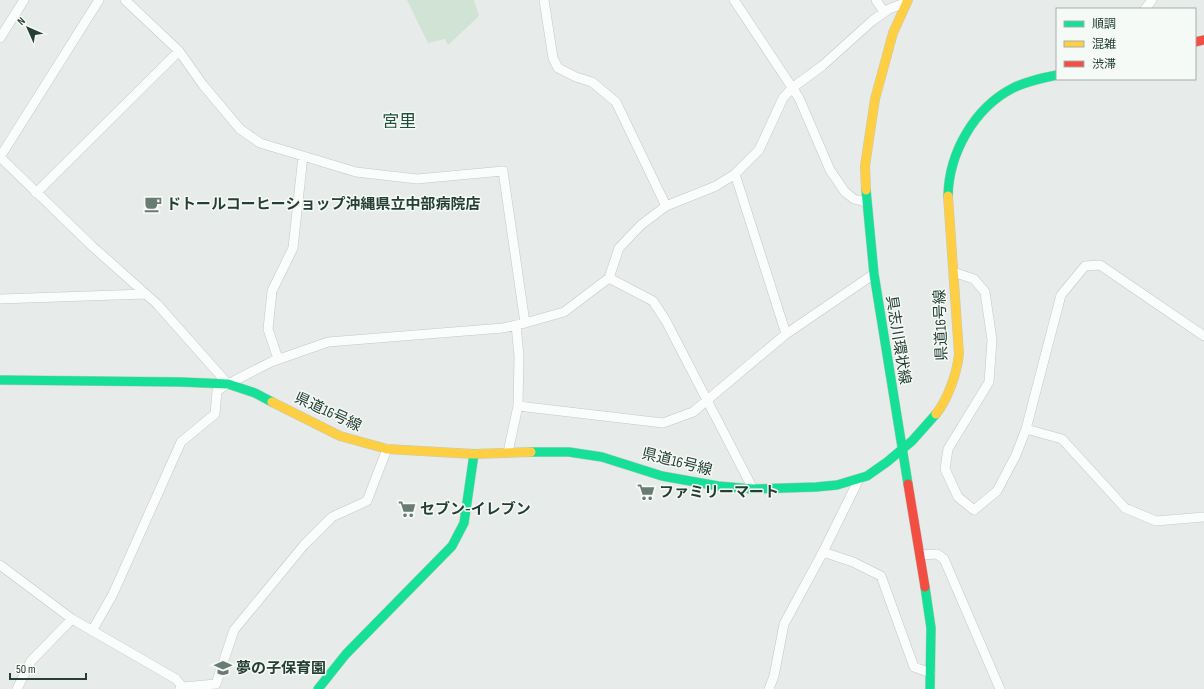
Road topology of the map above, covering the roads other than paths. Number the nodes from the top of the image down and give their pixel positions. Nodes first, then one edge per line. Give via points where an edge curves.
1 (24, 0) edge
2 (99, 0) edge
3 (125, 0) edge
4 (544, 0) edge
5 (734, 0) edge
6 (876, 0) edge
7 (1152, 0) edge
8 (907, 1) edge
9 (1146, 8) edge
10 (884, 12) junction
11 (0, 38) edge
12 (179, 51) junction
13 (1056, 75) edge
14 (792, 88) junction
15 (303, 156) junction
16 (0, 157) edge
17 (735, 174) junction
18 (36, 193) junction
19 (866, 202) junction
20 (666, 206) junction
21 (953, 272) junction
22 (874, 274) junction
23 (609, 278) junction
24 (145, 294) junction
25 (0, 298) edge
26 (520, 324) junction
27 (786, 334) junction
28 (1204, 336) edge
29 (278, 359) junction
30 (0, 380) edge
31 (228, 384) junction
32 (707, 400) junction
33 (518, 406) junction
34 (1026, 428) junction
35 (387, 449) junction
36 (902, 449) junction
37 (508, 452) junction
38 (474, 454) junction
39 (859, 479) junction
40 (753, 489) junction
41 (1204, 517) edge
42 (823, 552) junction
43 (920, 555) junction
44 (0, 565) edge
45 (72, 620) junction
46 (92, 631) junction
47 (931, 673) junction
48 (182, 688) edge
49 (17, 689) edge
50 (318, 689) edge
51 (769, 689) edge
52 (930, 689) edge
53 (1000, 689) edge

1 - 11 street
2 - 16 street
3 - 12 street
4 - 20 street via 553,58 558,68 592,82 616,102
5 - 14 street
6 - 10 street
7 - 9 street
8 - 10 street
8 - 19 main road, 具志川環状線 via 893,33 874,99 865,166
10 - 14 street via 822,66
12 - 15 street via 203,85 240,129 260,143
12 - 18 street
13 - 21 main road, 県道16号線 via 1031,81 1008,91 989,105 974,122 960,146 950,171 948,201
14 - 17 street via 783,98 759,150
14 - 19 street via 830,170 845,192
15 - 26 street via 356,172 418,179 503,171
15 - 29 street via 293,248 272,291 268,329
16 - 18 street
17 - 20 street via 716,186
17 - 27 street
18 - 24 street
19 - 22 main road, 具志川環状線
20 - 23 street via 641,225 619,248
21 - 34 street via 974,279 985,292 992,340 989,382 948,449 945,469 958,497 974,510 997,491 1016,455
21 - 36 main road, 県道16号線 via 959,354 954,379 940,409
22 - 27 street
22 - 36 main road, 具志川環状線
23 - 26 street via 564,312
23 - 32 street via 653,301
24 - 25 street
24 - 31 street via 157,304
26 - 29 street via 503,328 328,342
26 - 33 street
27 - 32 street
28 - 34 street via 1100,265 1085,266 1061,295
29 - 31 street
30 - 31 main road, 県道16号線
31 - 35 main road, 県道16号線 via 256,393 340,436
31 - 46 street via 217,391 215,414 181,442 113,594
32 - 33 street via 694,412 663,422
32 - 40 street
33 - 37 street
34 - 41 street via 1062,440 1125,508 1156,521
35 - 38 main road, 県道16号線
35 - 48 street via 367,501 332,517 304,545 234,630 216,684
36 - 39 main road, 県道16号線 via 875,471
36 - 43 main road, 具志川環状線
37 - 38 main road, 県道16号線
37 - 40 main road, 県道16号線 via 569,452 602,456 662,476
38 - 50 main road via 464,523 460,534 452,546 346,654
39 - 40 main road, 県道16号線 via 816,487
39 - 42 street
42 - 47 street via 853,562 881,576 914,667
42 - 51 street via 784,624
43 - 47 main road, 具志川環状線 via 931,628
43 - 53 street via 937,554 944,559
44 - 45 street
45 - 46 street
45 - 49 street via 31,661
46 - 48 street via 176,679
47 - 52 main road, 具志川環状線

